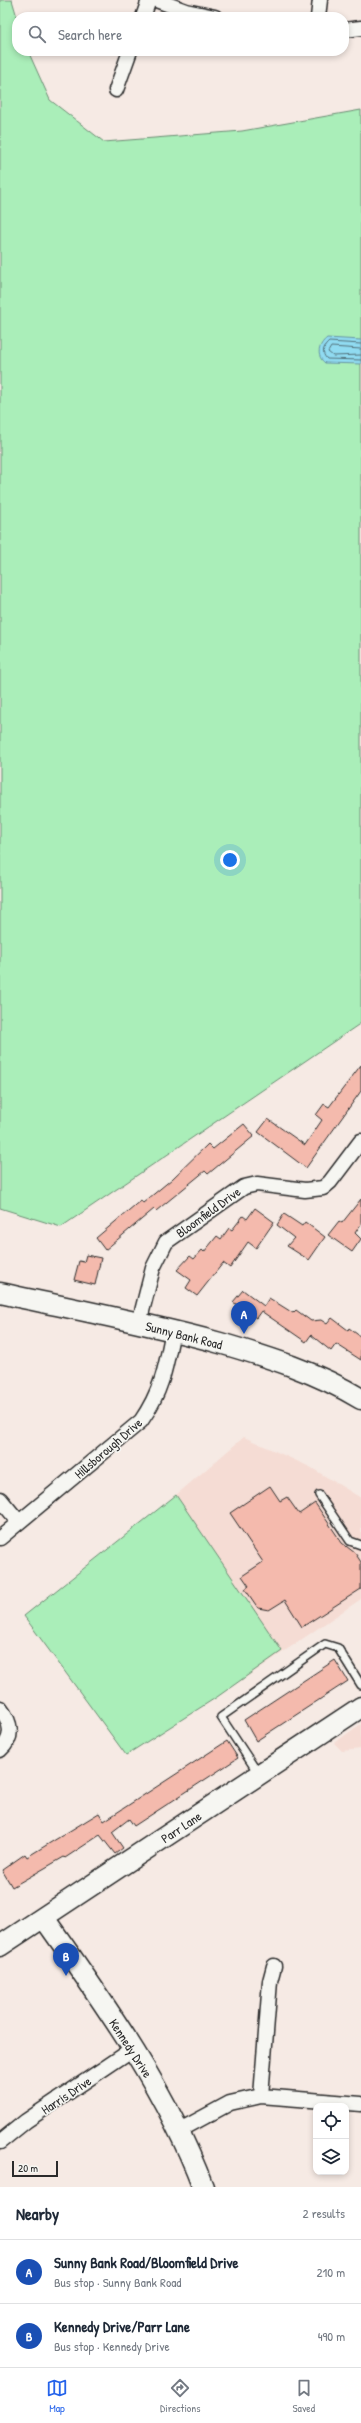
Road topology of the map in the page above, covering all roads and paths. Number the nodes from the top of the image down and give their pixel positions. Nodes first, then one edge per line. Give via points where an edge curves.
1 (149, 0) edge
2 (156, 0) edge
3 (320, 0) edge
4 (145, 12) edge
5 (191, 12) edge
6 (319, 12) edge
7 (361, 28) edge
8 (349, 29) edge
9 (128, 56) edge
10 (116, 90) dead end
11 (361, 1141) edge
12 (0, 1293) edge
13 (139, 1323) junction
14 (173, 1330) junction
15 (361, 1398) edge
16 (319, 1495) dead end
17 (0, 1499) edge
18 (19, 1522) junction
19 (0, 1538) edge
20 (361, 1545) edge
21 (361, 1685) edge
22 (361, 1707) edge
23 (0, 1708) edge
24 (0, 1750) edge
25 (259, 1775) junction
26 (44, 1918) junction
27 (0, 1946) edge
28 (274, 1966) dead end
29 (132, 2049) junction
30 (261, 2096) junction
31 (361, 2104) edge
32 (180, 2130) junction
33 (0, 2142) edge
34 (202, 2187) edge

1 - 4 street
2 - 5 street
3 - 6 street
7 - 8 street
9 - 10 street
11 - 13 street, Bloomfield Drive via 323,1188 305,1190 256,1184 244,1187 166,1242 153,1268
12 - 13 street, Sunny Bank Road
13 - 14 street, Sunny Bank Road
14 - 15 street, Sunny Bank Road via 272,1358
14 - 18 street, Hillsborough Drive via 163,1378 154,1402 141,1422
16 - 20 lane via 350,1541
17 - 18 street
18 - 19 street, Hillsborough Drive
21 - 25 lane via 338,1648 325,1644 221,1717
22 - 25 street, Parr Lane
23 - 24 street via 10,1724 6,1745
25 - 26 street, Parr Lane
26 - 27 street, Parr Lane
26 - 29 street, Kennedy Drive
28 - 30 street via 264,1981
29 - 32 street, Kennedy Drive
29 - 33 street, Harris Drive
30 - 31 street
30 - 32 street via 230,2102
32 - 34 street, Kennedy Drive

